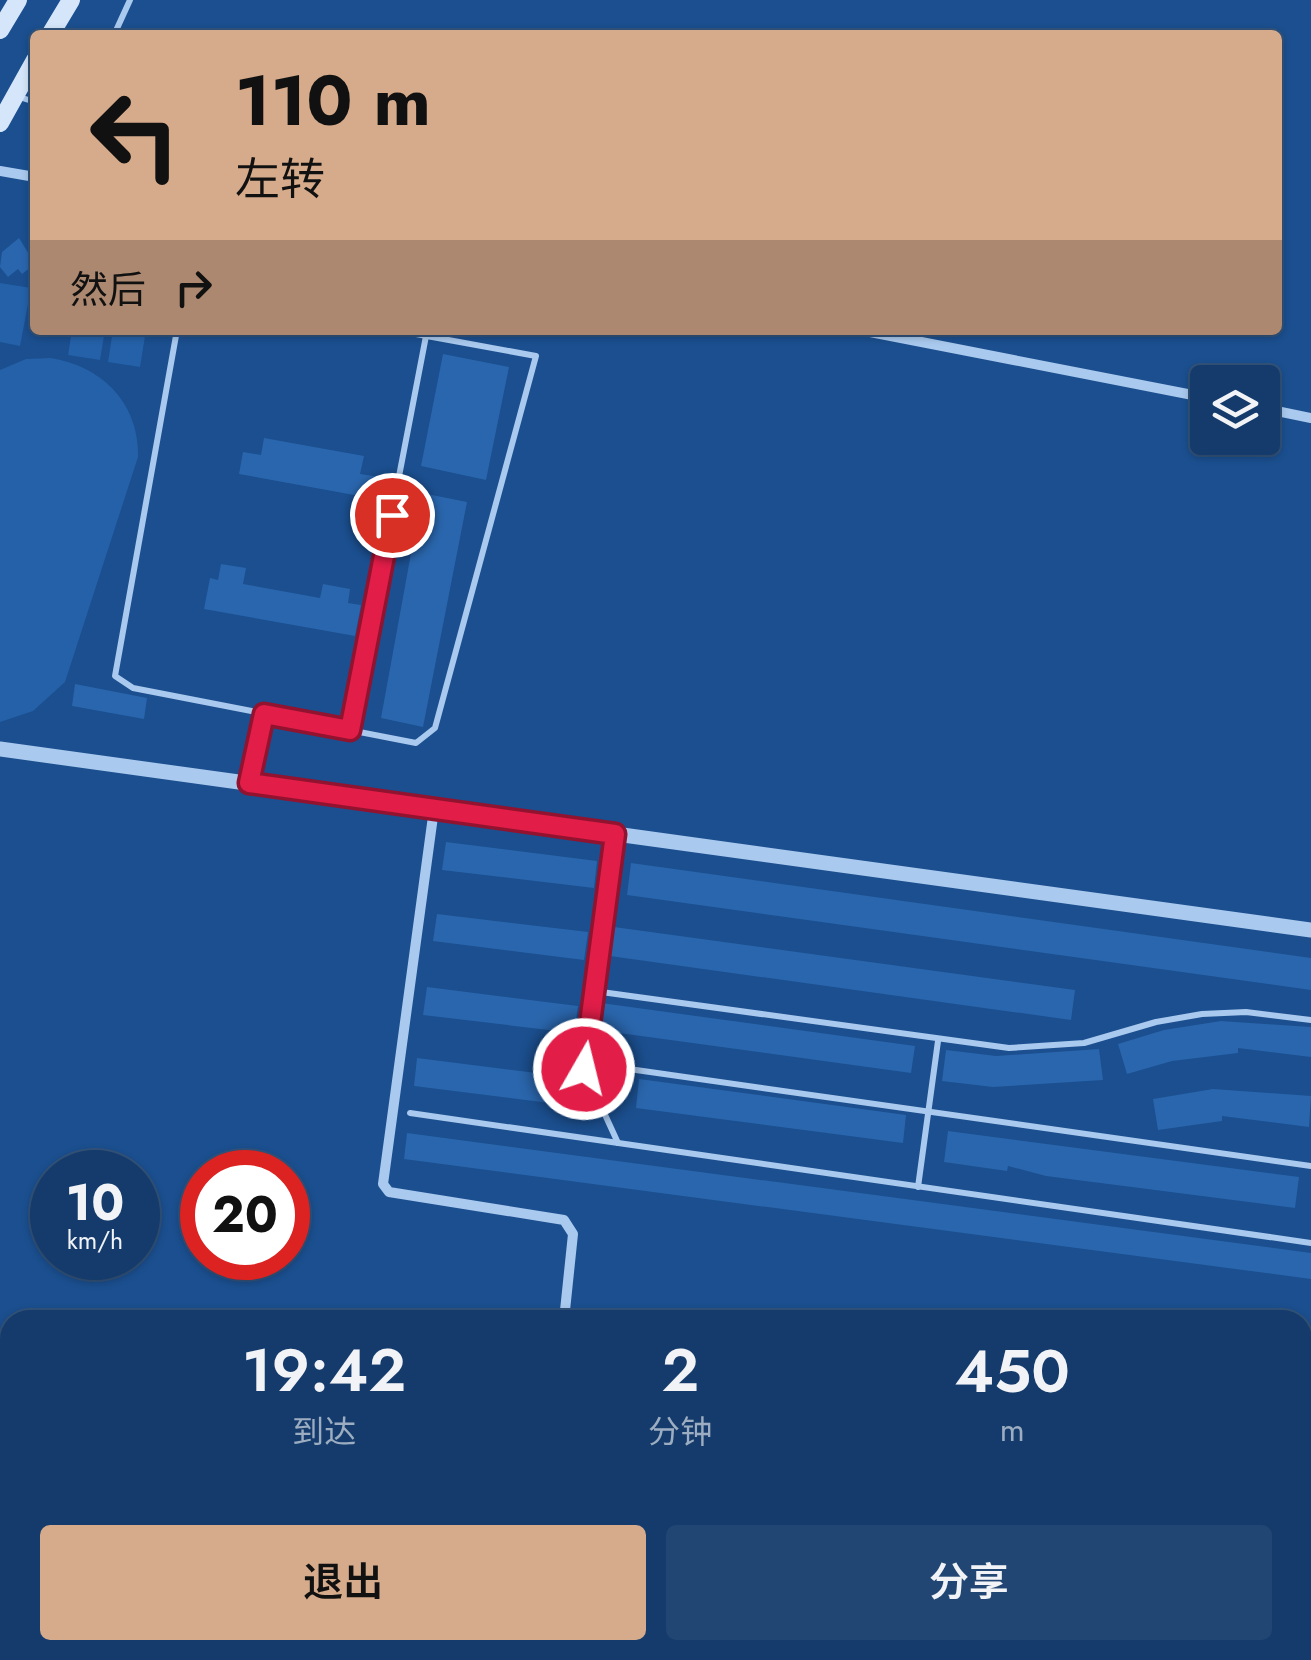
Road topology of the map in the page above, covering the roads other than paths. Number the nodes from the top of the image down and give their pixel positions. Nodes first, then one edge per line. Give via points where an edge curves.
1 (18, 0) edge
2 (71, 0) edge
3 (130, 0) edge
4 (0, 30) edge
5 (53, 30) edge
6 (116, 30) edge
7 (30, 69) edge
8 (15, 96) junction
9 (30, 100) edge
10 (0, 123) edge
11 (0, 170) edge
12 (30, 176) edge
13 (176, 335) edge
14 (421, 335) edge
15 (886, 335) edge
16 (426, 336) junction
17 (1190, 394) edge
18 (1280, 412) edge
19 (1311, 418) edge
20 (264, 714) junction
21 (350, 730) junction
22 (0, 749) edge
23 (249, 783) junction
24 (434, 808) junction
25 (615, 834) junction
26 (1311, 930) edge
27 (594, 991) junction
28 (1311, 1020) edge
29 (938, 1041) junction
30 (584, 1069) junction
31 (928, 1112) junction
32 (410, 1114) dead end
33 (618, 1144) junction
34 (1311, 1166) edge
35 (918, 1187) junction
36 (1311, 1243) edge
37 (565, 1310) edge

1 - 4 main road
2 - 5 main road
3 - 6 lane
7 - 8 main road
8 - 9 lane
8 - 10 main road
11 - 12 street
13 - 20 lane via 113,670 127,687
14 - 16 lane
15 - 17 street
16 - 21 lane
16 - 21 lane via 536,356 435,728 416,744
18 - 19 street
20 - 21 lane
20 - 23 lane
22 - 23 street
23 - 24 street
24 - 25 street
24 - 37 street via 383,1184 389,1192 564,1220 573,1234
25 - 26 street
25 - 27 lane
27 - 29 lane
27 - 30 lane
28 - 29 lane via 1224,1012 1058,1046
29 - 31 lane
30 - 31 lane via 629,1069
30 - 33 lane
31 - 34 lane
31 - 35 lane
32 - 33 lane
33 - 35 lane
35 - 36 lane

